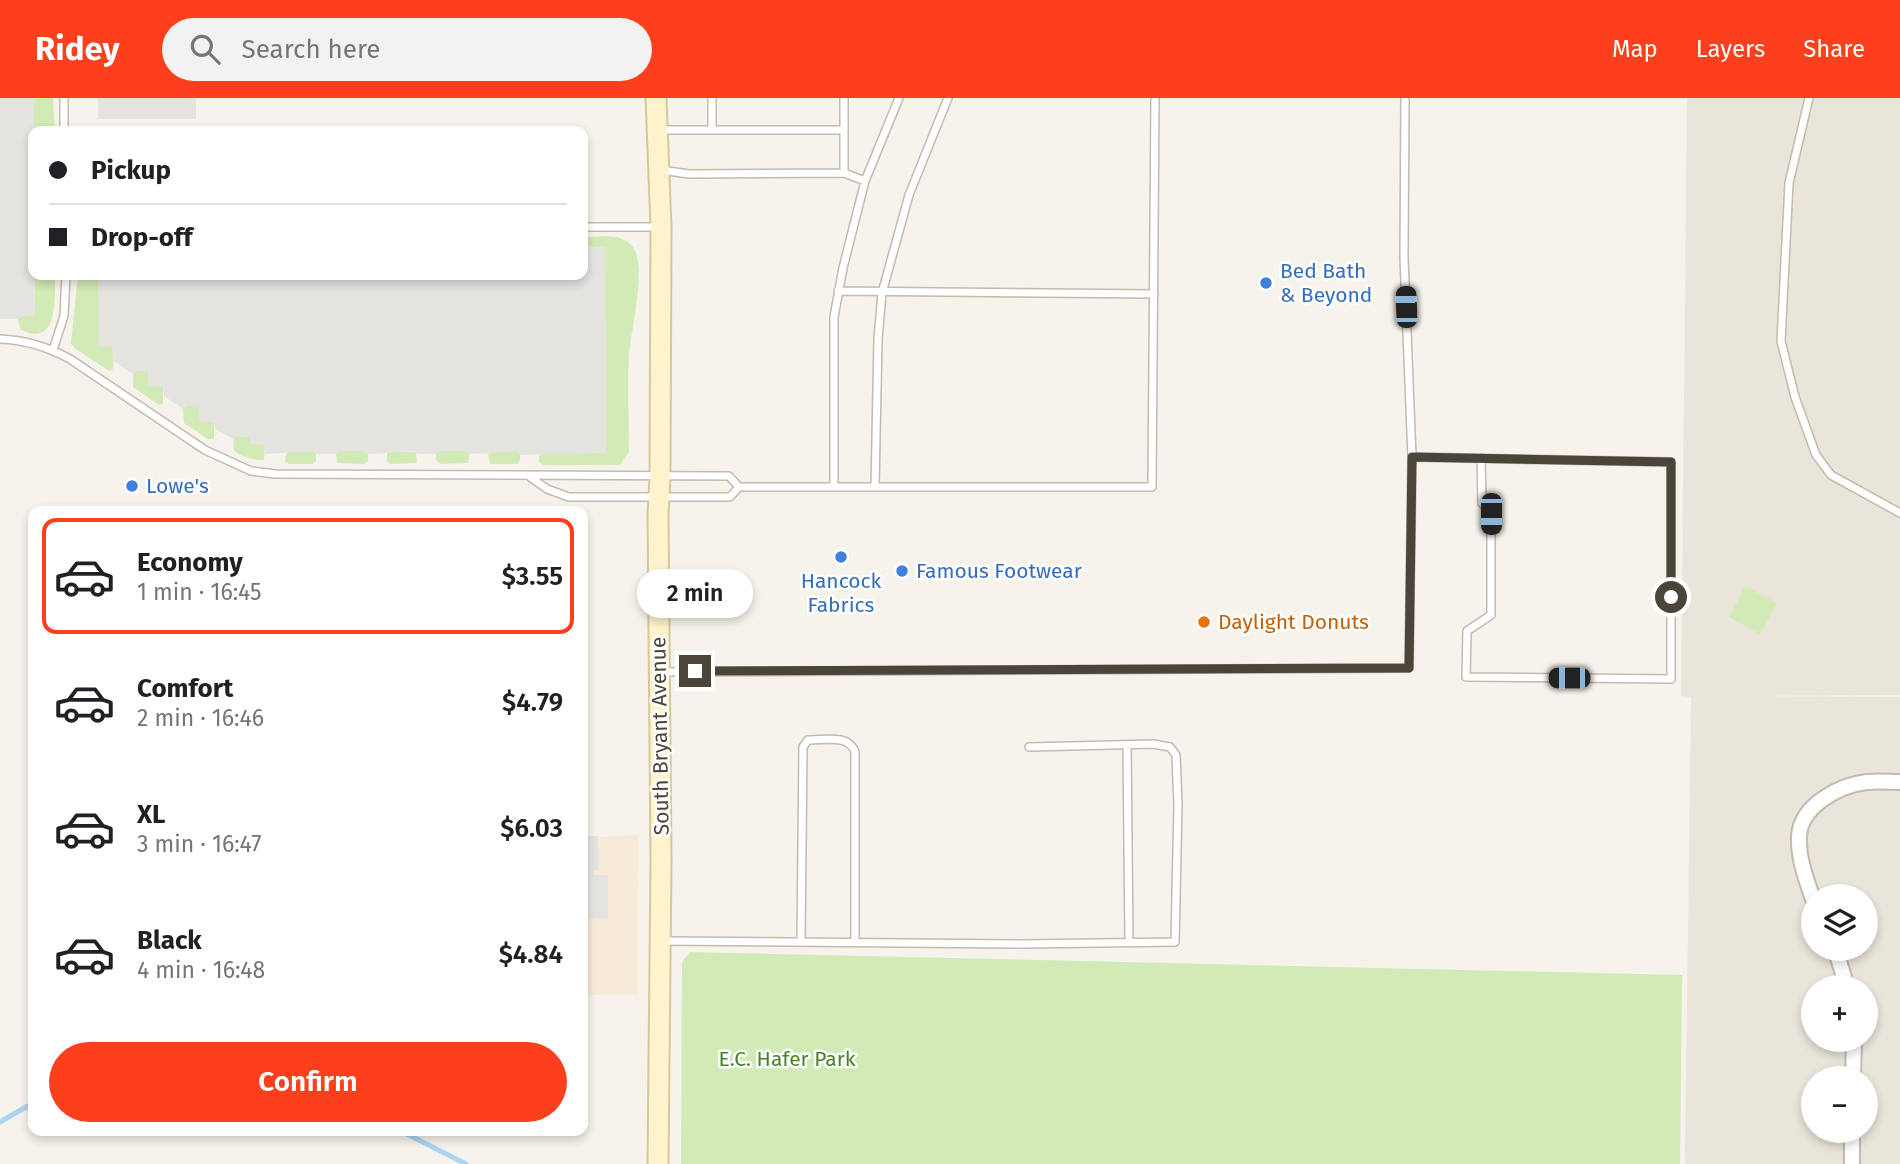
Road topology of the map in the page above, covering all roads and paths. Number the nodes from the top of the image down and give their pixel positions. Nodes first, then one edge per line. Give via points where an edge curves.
1 (64, 98) edge
2 (656, 98) edge
3 (712, 98) edge
4 (844, 98) edge
5 (898, 98) edge
6 (947, 98) edge
7 (1155, 98) edge
8 (1405, 98) edge
9 (1809, 98) edge
10 (64, 126) edge
11 (658, 130) junction
12 (712, 130) junction
13 (844, 130) junction
14 (660, 170) junction
15 (844, 173) junction
16 (864, 181) junction
17 (588, 226) edge
18 (661, 227) junction
19 (66, 280) edge
20 (838, 291) junction
21 (882, 293) junction
22 (1154, 294) junction
23 (0, 339) edge
24 (53, 350) junction
25 (1412, 457) junction
26 (1481, 458) junction
27 (530, 477) junction
28 (875, 486) junction
29 (660, 487) junction
30 (739, 487) junction
31 (834, 487) junction
32 (1900, 513) edge
33 (659, 672) junction
34 (1127, 745) junction
35 (1029, 747) dead end
36 (1900, 782) edge
37 (1808, 884) edge
38 (661, 941) junction
39 (801, 941) junction
40 (855, 942) junction
41 (1129, 943) junction
42 (1853, 1143) edge
43 (658, 1164) edge
44 (1852, 1164) edge

1 - 10 lane
2 - 11 main road, South Bryant Avenue
3 - 12 lane
4 - 13 lane
5 - 16 lane
6 - 21 lane via 909,195
7 - 22 lane
8 - 25 lane via 1404,257
9 - 32 lane via 1789,183 1785,359 1816,455 1831,475
11 - 12 lane
11 - 14 main road, South Bryant Avenue
12 - 13 lane
13 - 15 lane
14 - 15 lane via 689,174
14 - 18 main road, South Bryant Avenue
15 - 16 lane
16 - 20 lane
17 - 18 lane
18 - 29 main road, South Bryant Avenue
19 - 24 lane via 64,316
20 - 21 lane
20 - 31 lane
21 - 22 lane
21 - 28 lane
22 - 28 lane via 1152,486
23 - 24 lane
24 - 27 lane via 205,450 251,471
25 - 26 lane
25 - 33 lane via 1409,668
26 - 26 lane via 1671,462 1671,679 1466,677 1467,631 1491,615 1491,514 1482,503
27 - 29 lane
27 - 29 lane via 569,497
28 - 31 lane
29 - 30 lane via 730,497
29 - 30 lane via 729,476
29 - 33 main road, South Bryant Avenue
30 - 31 lane
33 - 38 main road, South Bryant Avenue
34 - 35 lane
34 - 41 lane
34 - 41 lane via 1170,747 1176,755 1178,804 1175,942
36 - 37 street via 1867,782 1843,788 1819,802 1799,834
38 - 39 lane
38 - 43 main road, South Bryant Avenue
39 - 40 lane
39 - 40 lane via 803,747 808,740 845,740 855,752
40 - 41 lane
42 - 44 street

